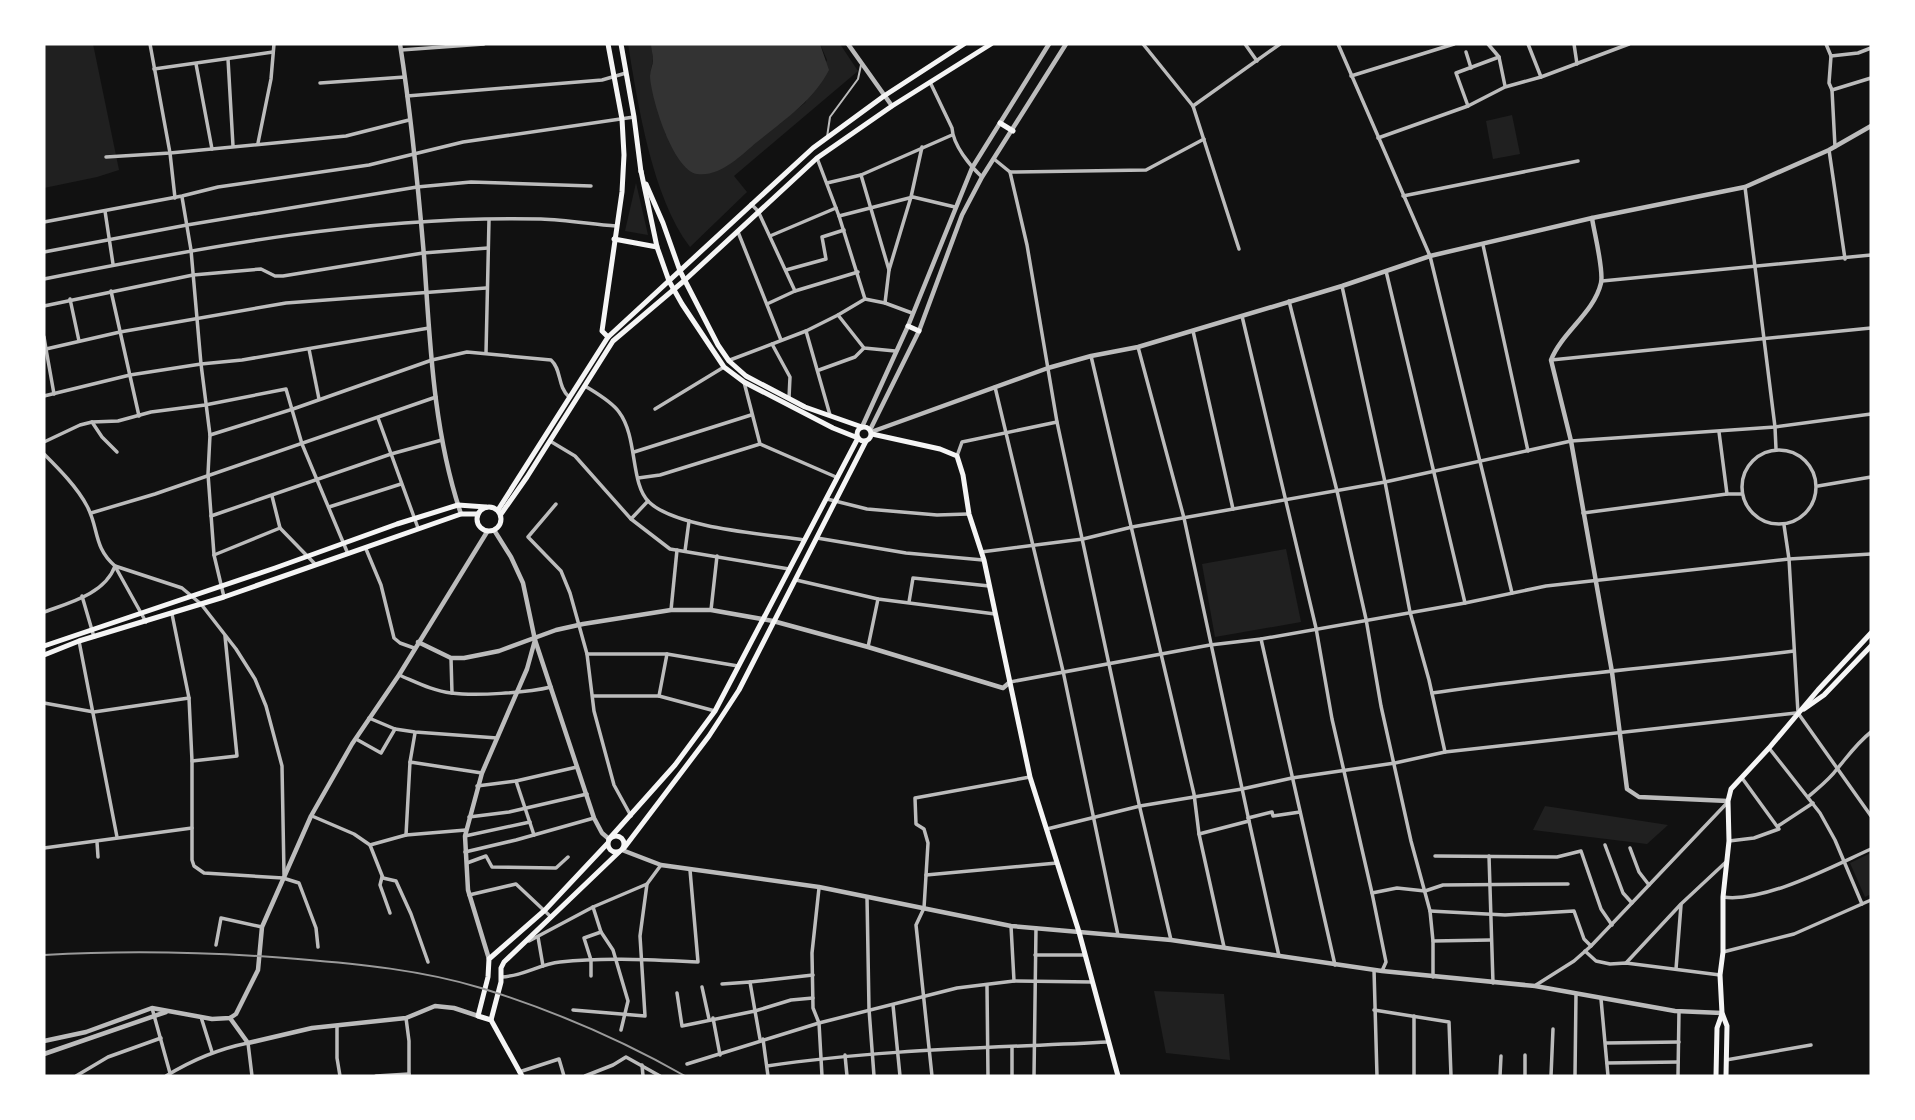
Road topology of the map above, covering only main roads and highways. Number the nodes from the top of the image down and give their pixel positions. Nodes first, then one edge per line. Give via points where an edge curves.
1 (608, 44) edge
2 (621, 44) edge
3 (991, 44) edge
4 (963, 45) edge
5 (970, 58) junction
6 (1000, 123) road end
7 (1013, 131) road end
8 (794, 165) junction
9 (641, 171) junction
10 (801, 171) junction
11 (614, 239) junction
12 (657, 247) junction
13 (680, 271) junction
14 (685, 280) junction
15 (669, 281) junction
16 (674, 290) junction
17 (908, 326) road end
18 (919, 331) road end
19 (608, 337) junction
20 (862, 427) junction
21 (871, 432) junction
22 (858, 438) junction
23 (866, 441) junction
24 (486, 508) junction
25 (500, 512) junction
26 (478, 514) junction
27 (1871, 633) edge
28 (44, 645) edge
29 (1871, 646) edge
30 (45, 655) edge
31 (738, 668) junction
32 (746, 677) junction
33 (1798, 713) junction
34 (608, 842) junction
35 (621, 850) junction
36 (1722, 1013) junction
37 (491, 1020) junction
38 (520, 1074) edge
39 (1118, 1076) edge
40 (1716, 1076) edge
41 (1726, 1076) edge

1 - 11 main road via 624,155
2 - 9 main road
3 - 5 main road
4 - 5 main road
4 - 8 main road via 884,96
5 - 10 main road
6 - 7 main road
8 - 10 main road
8 - 13 main road
9 - 12 main road
9 - 13 main road
10 - 14 main road
11 - 12 main road
11 - 19 main road via 602,331
12 - 15 main road
13 - 14 main road
13 - 15 main road
14 - 16 main road
14 - 20 main road via 718,345 746,376
15 - 16 main road
15 - 19 main road
16 - 22 main road via 724,367 744,382
16 - 25 main road via 613,341
17 - 18 main road
19 - 25 main road
20 - 21 main road
20 - 22 main road
21 - 23 main road
21 - 39 main road via 957,456 1030,777
22 - 23 main road
22 - 31 main road
23 - 32 main road
24 - 25 main road
24 - 26 main road
24 - 28 main road via 458,505 414,518
25 - 26 main road via 501,524 491,531 478,524
26 - 30 main road via 461,514
27 - 33 main road
29 - 33 main road via 1824,695
31 - 32 main road
31 - 34 main road via 715,711
32 - 35 main road via 709,736
33 - 36 main road via 1731,789 1723,897
34 - 35 main road via 611,851
34 - 35 main road via 619,836 624,840
34 - 37 main road via 545,911 489,959 479,1013
35 - 37 main road via 504,962
36 - 40 main road via 1717,1028
36 - 41 main road via 1727,1026
37 - 38 main road

